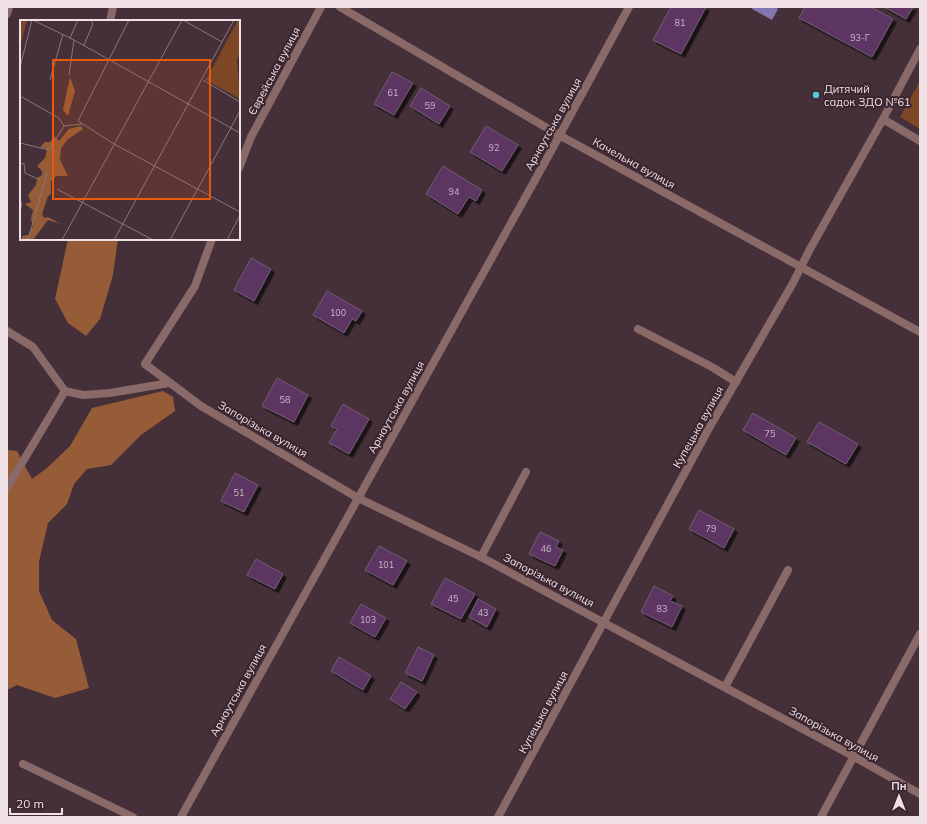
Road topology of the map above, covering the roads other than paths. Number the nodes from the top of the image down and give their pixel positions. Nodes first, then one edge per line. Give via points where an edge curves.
1 (9, 7) edge
2 (113, 7) edge
3 (321, 7) edge
4 (340, 7) edge
5 (629, 7) edge
6 (7, 14) edge
7 (110, 20) edge
8 (920, 50) edge
9 (884, 119) junction
10 (559, 135) junction
11 (920, 141) edge
12 (240, 165) edge
13 (212, 240) edge
14 (801, 267) junction
15 (638, 329) dead end
16 (7, 331) edge
17 (920, 332) edge
18 (736, 382) junction
19 (169, 383) junction
20 (65, 391) junction
21 (526, 472) dead end
22 (7, 488) edge
23 (358, 498) junction
24 (481, 557) junction
25 (788, 570) dead end
26 (604, 622) junction
27 (920, 634) edge
28 (725, 687) junction
29 (853, 756) junction
30 (23, 764) dead end
31 (920, 794) edge
32 (132, 817) edge
33 (181, 817) edge
34 (498, 817) edge
35 (821, 817) edge

1 - 6 street
2 - 7 street
3 - 12 street, Єврейська вулиця via 251,137
4 - 10 street, Качельна вулиця
5 - 10 street, Арнаутська вулиця
8 - 9 street, Купецька вулиця
9 - 11 street
9 - 14 street, Купецька вулиця
10 - 14 street, Качельна вулиця
10 - 23 street, Арнаутська вулиця
13 - 19 street, Запорізька вулиця via 195,286 145,364
14 - 17 street, Качельна вулиця
14 - 18 street, Купецька вулиця
15 - 18 street
16 - 20 street via 33,346
18 - 26 street, Купецька вулиця
19 - 20 street via 110,393 83,395
19 - 23 street, Запорізька вулиця via 201,406
20 - 22 street
21 - 24 street
23 - 24 street, Запорізька вулиця
23 - 33 street, Арнаутська вулиця
24 - 26 street, Запорізька вулиця
25 - 28 street
26 - 28 street, Запорізька вулиця
26 - 34 street, Купецька вулиця
27 - 29 street
28 - 29 street, Запорізька вулиця
29 - 31 street, Запорізька вулиця
29 - 35 street
30 - 32 street

